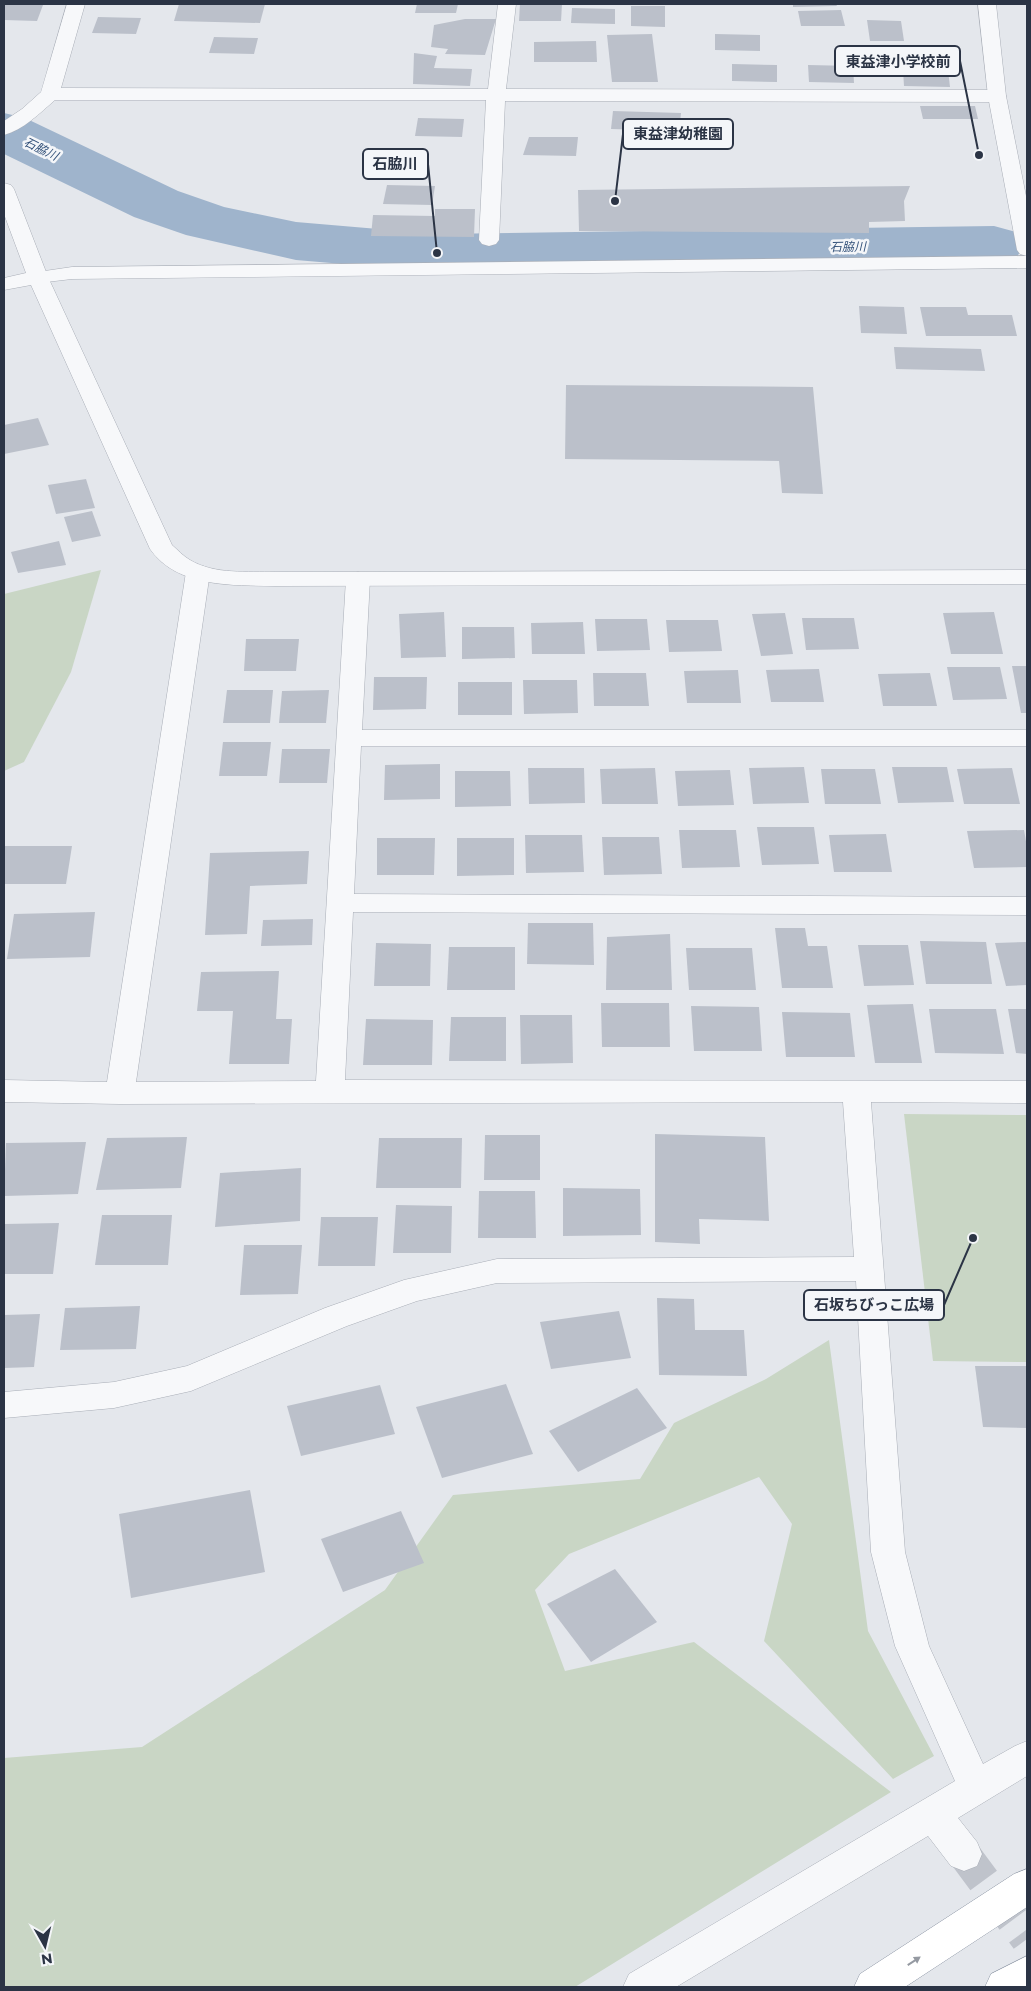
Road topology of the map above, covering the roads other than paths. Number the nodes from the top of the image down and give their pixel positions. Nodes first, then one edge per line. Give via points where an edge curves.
1 (76, 4) edge
2 (507, 4) edge
3 (988, 4) edge
4 (50, 94) junction
5 (496, 96) junction
6 (998, 96) junction
7 (4, 129) edge
8 (4, 189) edge
9 (489, 240) dead end
10 (1027, 250) edge
11 (1027, 262) edge
12 (38, 277) junction
13 (4, 284) edge
14 (198, 572) junction
15 (1027, 577) edge
16 (358, 579) junction
17 (350, 738) junction
18 (1027, 738) edge
19 (340, 903) junction
20 (1027, 906) edge
21 (330, 1090) junction
22 (4, 1091) edge
23 (856, 1092) junction
24 (1027, 1092) edge
25 (120, 1093) junction
26 (870, 1269) junction
27 (4, 1405) edge
28 (1027, 1757) edge
29 (975, 1786) junction
30 (932, 1813) junction
31 (964, 1854) tunnel mouth
32 (1027, 1886) edge
33 (1027, 1974) edge
34 (642, 1987) edge
35 (873, 1987) edge
36 (1004, 1987) edge

1 - 4 street
2 - 5 street
3 - 6 street
4 - 5 street
4 - 7 street
5 - 6 street
5 - 9 street
6 - 10 street
8 - 12 street
11 - 12 street via 72,273
12 - 13 street
12 - 14 street via 162,549 182,566
14 - 16 street via 210,576 266,579
14 - 25 street
15 - 16 street
16 - 17 street
17 - 18 street
17 - 19 street
19 - 20 street
19 - 21 street
21 - 23 street
21 - 25 street
22 - 25 street
23 - 24 street
23 - 26 street
26 - 27 street via 497,1271 415,1289 354,1310 191,1378 114,1395
26 - 29 street via 888,1552 912,1646
28 - 29 street
29 - 30 street
30 - 31 street
30 - 34 street
35 -> 32 highway
33 - 36 highway

